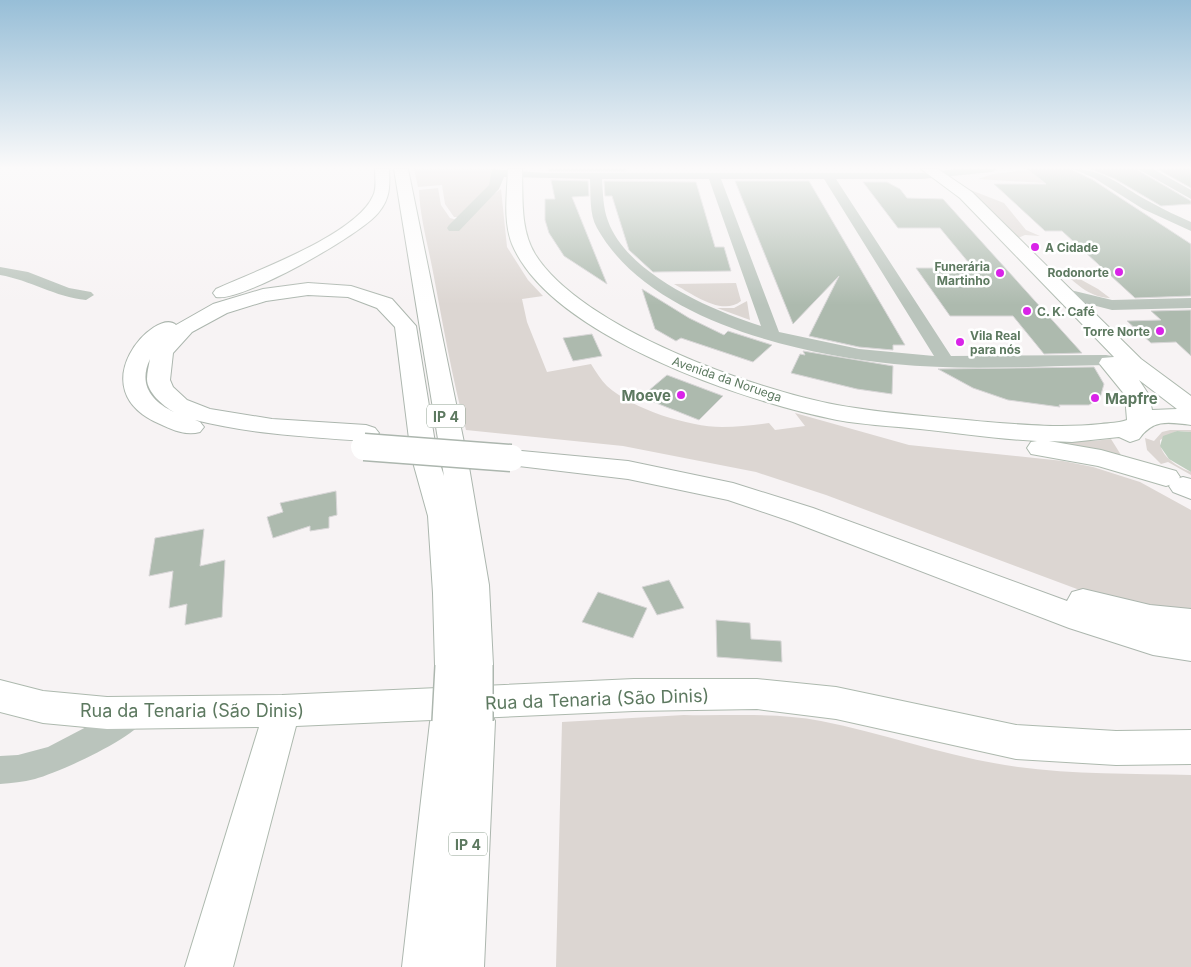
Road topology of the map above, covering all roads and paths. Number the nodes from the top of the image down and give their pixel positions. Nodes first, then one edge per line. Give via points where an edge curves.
1 (368, 214) edge
2 (399, 214) edge
3 (409, 214) edge
4 (468, 214) edge
5 (514, 214) edge
6 (600, 214) edge
7 (728, 214) edge
8 (852, 214) edge
9 (970, 214) edge
10 (985, 214) edge
11 (1164, 214) edge
12 (1191, 227) edge
13 (454, 228) dead end
14 (0, 270) edge
15 (1062, 293) junction
16 (86, 296) dead end
17 (1191, 303) edge
18 (772, 334) junction
19 (1106, 360) junction
20 (946, 361) junction
21 (1191, 408) edge
22 (840, 413) junction
23 (1191, 418) edge
24 (1135, 425) junction
25 (365, 440) junction
26 (512, 450) junction
27 (1183, 485) edge
28 (444, 523) junction
29 (1191, 622) edge
30 (1191, 647) edge
31 (464, 666) junction
32 (0, 696) edge
33 (282, 711) junction
34 (138, 713) junction
35 (463, 721) junction
36 (1191, 747) edge
37 (0, 770) edge
38 (209, 967) edge
39 (426, 967) edge
40 (460, 967) edge

1 - 25 main road via 325,244 174,321 140,354 134,374 137,391 149,407 194,428 235,435
2 - 28 main road, IP 4
3 - 31 main road, IP 4 via 456,467 473,585
4 - 13 street
5 - 22 main road, Avenida da Noruega via 524,249 552,286 593,317 634,342 691,368 791,401
6 - 18 street via 603,226 632,266 700,308
7 - 18 street
8 - 20 street
9 - 19 main road
10 - 15 main road
11 - 12 street
14 - 16 street via 26,276 67,293
15 - 17 street via 1112,306
15 - 21 main road via 1138,369
18 - 20 street via 871,356
19 - 20 street
19 - 24 main road via 1138,396 1141,406
22 - 24 main road via 1038,433 1072,434
22 - 27 main road via 897,432 1073,452
23 - 24 main road via 1160,416
24 - 27 main road via 1130,440 1137,454
25 - 26 main road, bridge
25 - 28 main road via 233,420 182,407 169,398 159,384 156,371 159,357 197,319 241,301 269,294 331,289 368,296 385,303 398,312 405,326 424,455
26 - 29 main road via 605,453 699,470 794,498 1074,598 1140,616 1176,623
26 - 30 main road via 734,492 1081,619 1153,641
28 - 31 main road, IP 4
31 - 35 main road, IP 4, bridge
32 - 34 main road, Rua da Tenaria (São Dinis) via 78,712
33 - 34 main road, Rua da Tenaria (São Dinis)
33 - 36 main road, Rua da Tenaria (São Dinis) via 634,695 757,694 836,703 1016,742
33 - 38 main road
34 - 37 street via 47,762 16,770
35 - 39 main road, IP 4
35 - 40 main road, IP 4

